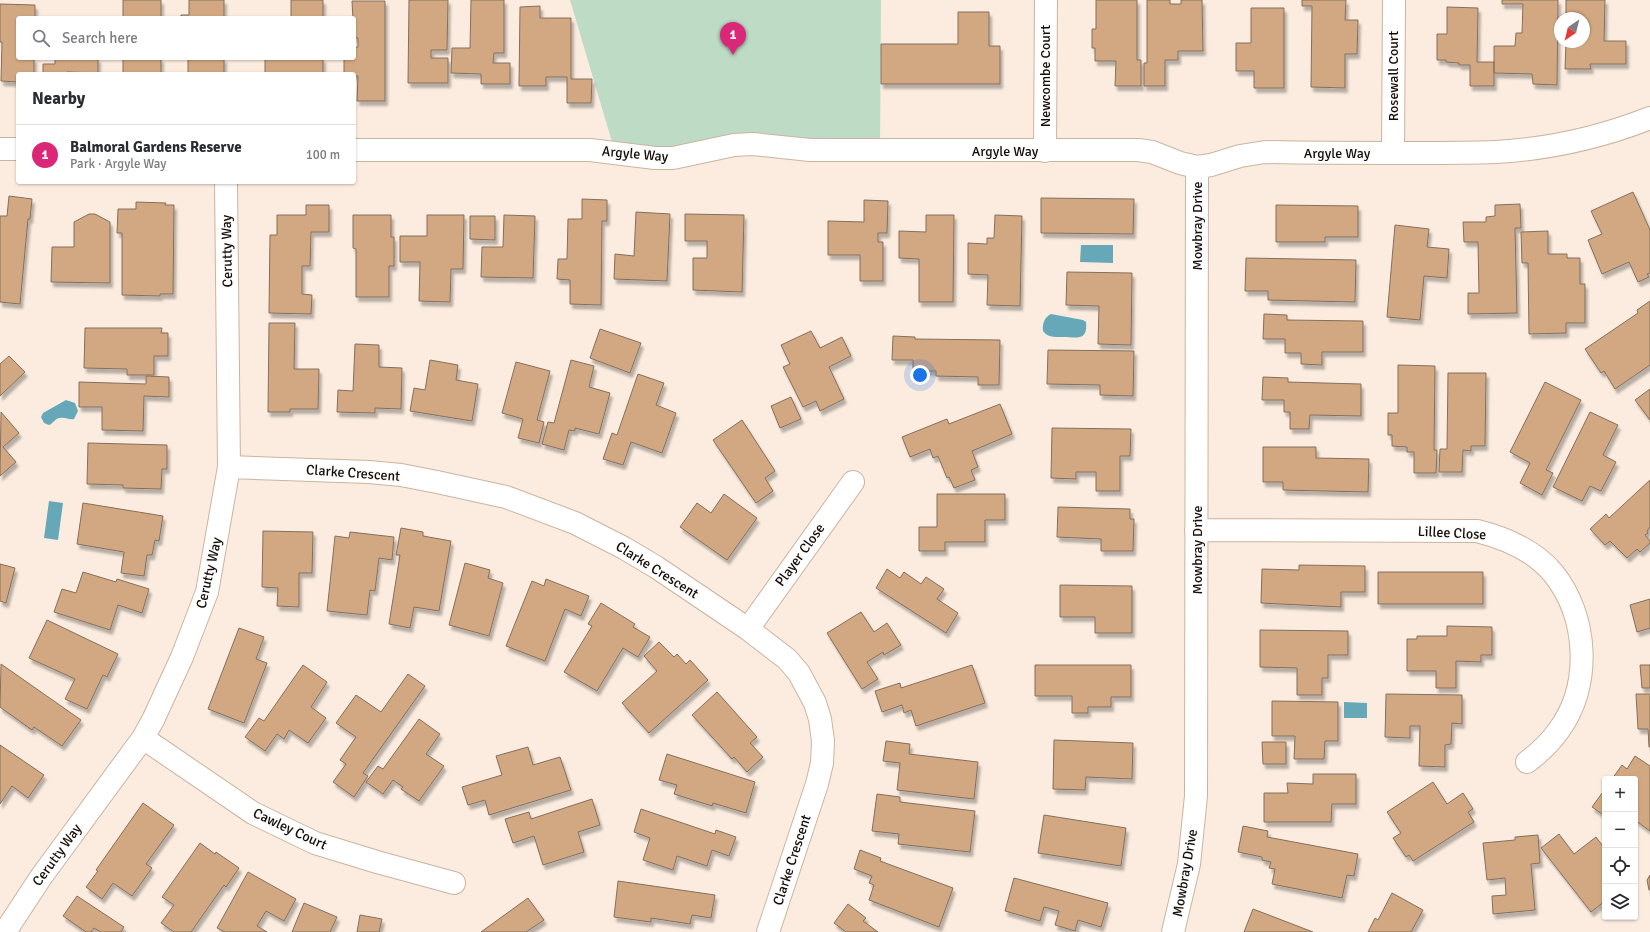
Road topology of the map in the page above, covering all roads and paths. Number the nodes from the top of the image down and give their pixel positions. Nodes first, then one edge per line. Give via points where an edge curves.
1 (1046, 0) edge
2 (1394, 0) edge
3 (1649, 120) edge
4 (0, 149) edge
5 (16, 149) edge
6 (356, 150) edge
7 (1045, 151) junction
8 (1393, 153) junction
9 (1197, 166) junction
10 (226, 184) edge
11 (229, 467) junction
12 (853, 482) dead end
13 (1196, 530) junction
14 (748, 629) junction
15 (143, 738) junction
16 (1527, 762) dead end
17 (454, 883) dead end
18 (5, 932) edge
19 (768, 932) edge
20 (1174, 932) edge

1 - 7 street, Newcombe Court
2 - 8 street, Rosewall Court
3 - 8 street, Argyle Way via 1573,141 1535,148 1496,152
4 - 5 street
6 - 7 street, Argyle Way via 590,150 655,158 673,158 734,145 753,144 810,150
7 - 9 street, Argyle Way via 1138,150
8 - 9 street, Argyle Way via 1264,152 1212,165
9 - 13 street, Mowbray Drive
10 - 11 street, Cerutty Way
11 - 14 street, Clarke Crescent via 400,475 506,497 569,521 624,548
11 - 15 street, Cerutty Way via 207,592 182,657
12 - 14 street, Player Close
13 - 16 street, Lillee Close via 1477,531 1499,536 1519,546 1552,572 1565,591 1580,629 1582,650 1581,670 1569,713 1560,730
13 - 20 street, Mowbray Drive via 1195,813 1189,864
14 - 19 street, Clarke Crescent via 787,659 799,673 816,703 823,741 822,763 817,784
15 - 17 street, Cawley Court via 252,813 315,842
15 - 18 street, Cerutty Way

